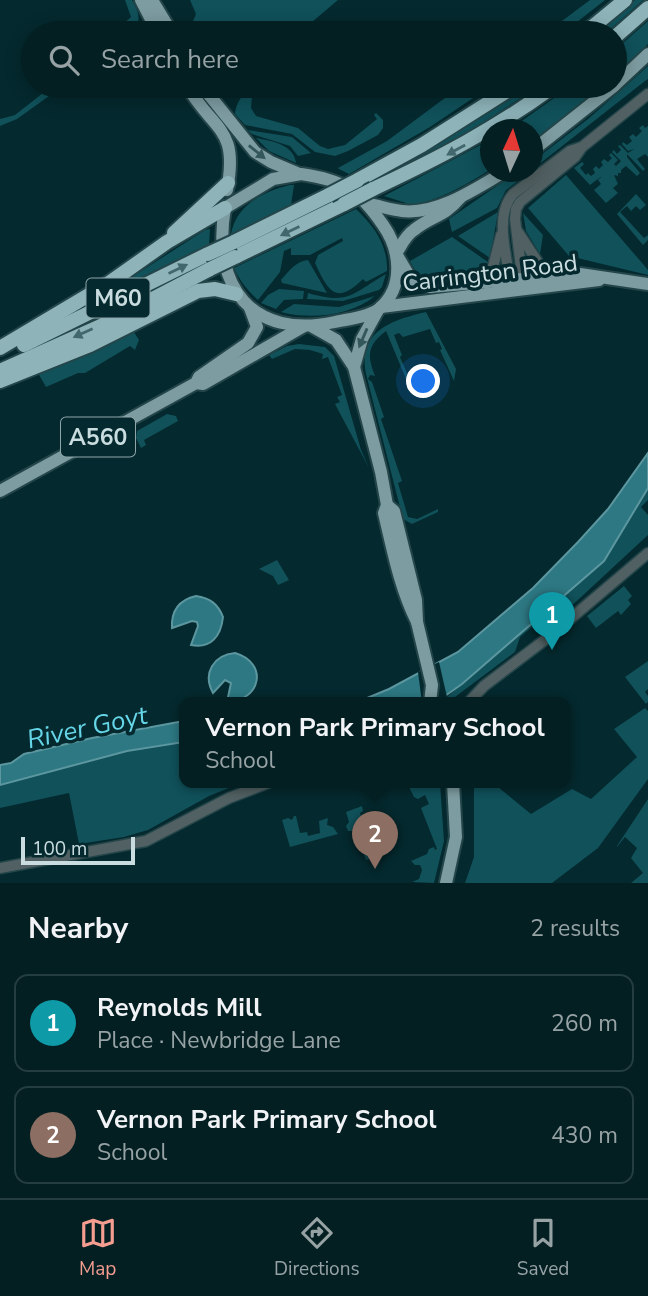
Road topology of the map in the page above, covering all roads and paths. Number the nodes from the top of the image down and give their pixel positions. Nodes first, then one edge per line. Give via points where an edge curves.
1 (141, 0) edge
2 (152, 0) edge
3 (625, 0) edge
4 (648, 8) edge
5 (152, 21) edge
6 (165, 21) edge
7 (600, 21) edge
8 (627, 26) edge
9 (648, 54) edge
10 (627, 74) edge
11 (648, 94) edge
12 (196, 98) edge
13 (212, 98) edge
14 (496, 98) edge
15 (538, 98) edge
16 (599, 98) edge
17 (543, 143) edge
18 (582, 147) junction
19 (301, 174) junction
20 (229, 179) junction
21 (487, 182) edge
22 (371, 196) junction
23 (460, 198) junction
24 (225, 208) junction
25 (516, 229) junction
26 (504, 232) junction
27 (167, 242) junction
28 (397, 254) junction
29 (547, 276) junction
30 (604, 279) junction
31 (474, 282) junction
32 (648, 284) edge
33 (517, 285) junction
34 (236, 294) junction
35 (250, 307) junction
36 (379, 309) junction
37 (308, 326) junction
38 (32, 349) junction
39 (7, 358) edge
40 (354, 367) junction
41 (0, 381) edge
42 (196, 383) junction
43 (0, 491) edge
44 (648, 552) edge
45 (436, 697) edge
46 (475, 697) edge
47 (254, 788) edge
48 (453, 788) edge
49 (0, 868) edge
50 (446, 883) edge

1 - 5 main road
2 - 6 main road
3 - 7 highway
4 - 8 highway
9 - 10 main road
11 - 18 street
12 - 20 main road via 229,144
13 -> 19 main road via 255,152
38 -> 14 highway, M60, bridge via 358,180
15 -> 22 highway, M60
16 - 17 main road
18 - 25 street via 520,202
18 - 26 street via 513,194 505,208
19 - 22 main road
19 - 24 main road via 273,179
20 - 24 main road
20 - 27 highway, M60
21 - 23 main road
22 - 23 main road via 411,211
22 - 28 main road, Carrington Road
22 -> 38 highway, M60, bridge via 344,204 101,326
23 - 28 main road via 449,211 415,228
24 - 27 highway, M60
24 - 34 main road via 222,253
25 - 29 street
25 - 33 street
26 - 31 street via 493,267
26 - 33 street
27 - 38 highway, M60 via 108,283
28 - 31 main road, Carrington Road via 411,279 425,286
28 - 36 main road via 392,292
29 - 30 main road, Carrington Road via 580,274
29 - 33 main road, Carrington Road
30 - 32 main road, Carrington Road
30 - 33 main road, Carrington Road
31 - 33 main road, Carrington Road
33 - 36 main road, Carrington Road
34 - 35 main road
34 - 38 highway, M60 via 198,291 90,345
35 - 37 main road via 264,316
35 - 42 main road, A560 via 256,321 248,343
36 - 37 main road, Carrington Road
36 -> 40 main road via 362,339
37 - 40 main road via 335,340
37 - 42 main road, A560 via 203,384
38 - 39 highway, M60
38 - 39 highway, M60
39 - 41 highway, M60
40 - 45 main road via 387,505 384,513 397,571 417,622
42 - 43 main road, A560
44 - 46 street
47 - 49 street via 146,841
48 - 50 main road via 456,837

